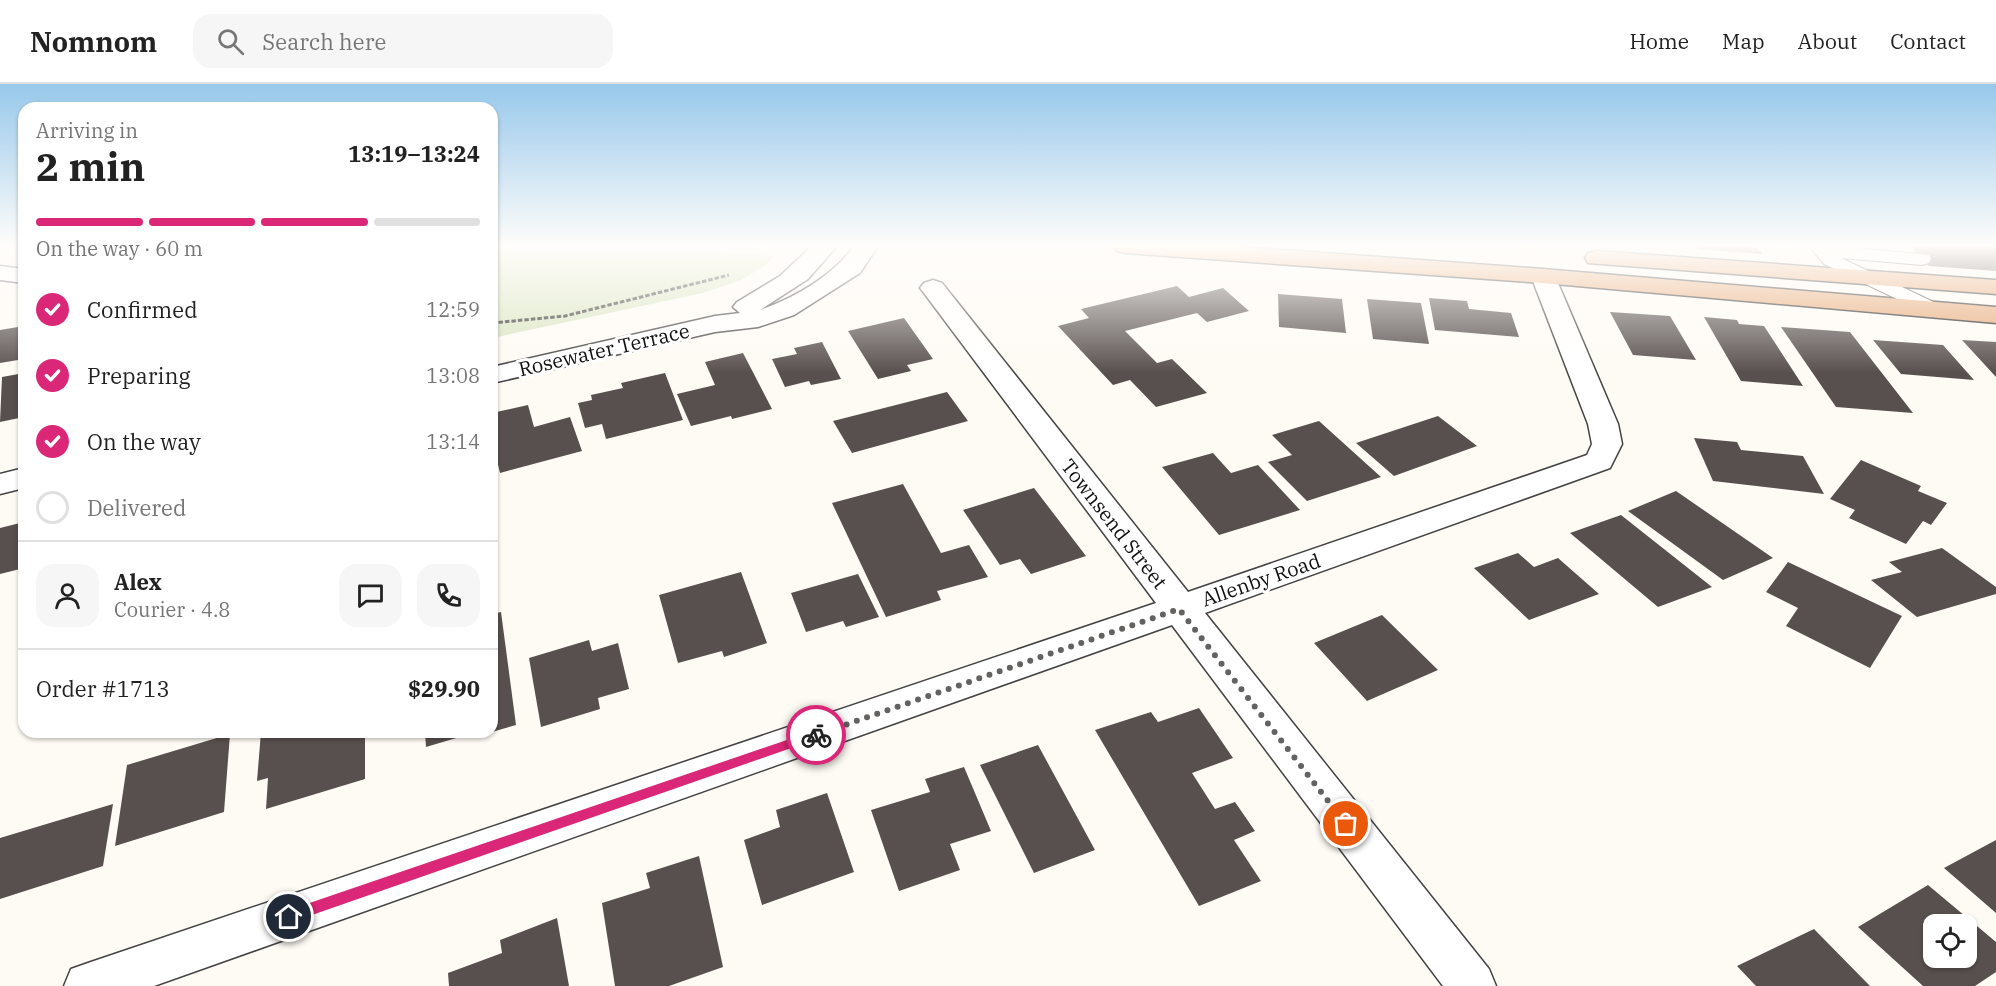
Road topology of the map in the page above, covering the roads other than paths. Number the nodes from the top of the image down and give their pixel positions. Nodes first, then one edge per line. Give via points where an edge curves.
1 (780, 288) edge
2 (822, 288) edge
3 (933, 288) dead end
4 (1548, 288) edge
5 (1742, 288) edge
6 (1888, 288) edge
7 (1935, 310) junction
8 (1996, 315) edge
9 (715, 324) junction
10 (498, 374) edge
11 (18, 480) edge
12 (0, 484) edge
13 (1179, 609) junction
14 (88, 986) edge
15 (1472, 986) edge

1 - 9 street, Rosewater Terrace
2 - 9 street, Rosewater Terrace via 785,310 758,319
3 - 13 street, Townsend Street
4 - 13 street, Allenby Road via 1603,424 1607,444 1599,461
5 - 7 highway
6 - 7 lane
7 - 8 highway
9 - 10 street, Rosewater Terrace
11 - 12 street
13 - 14 street, Allenby Road
13 - 15 street, Townsend Street

